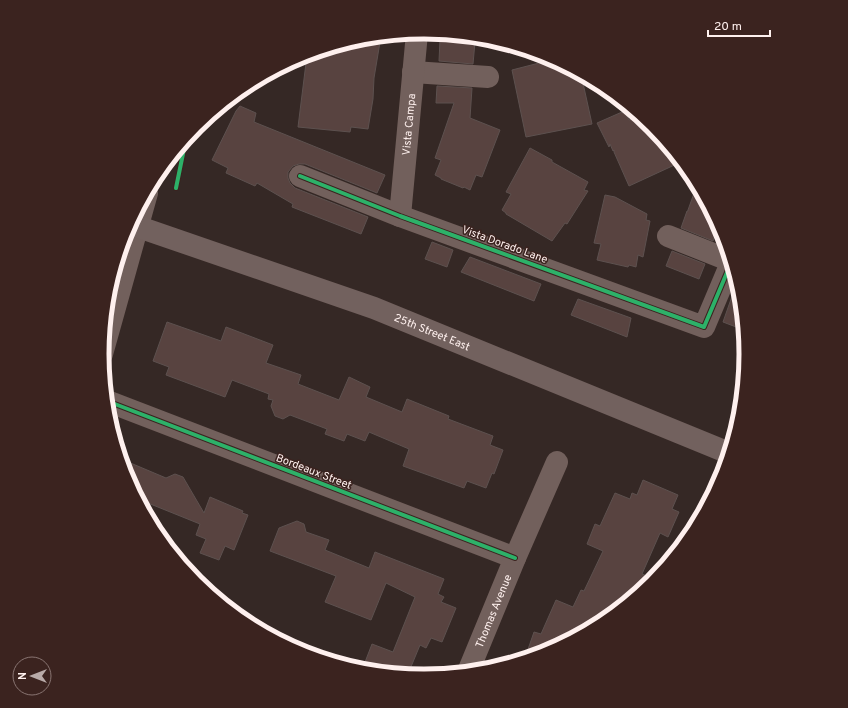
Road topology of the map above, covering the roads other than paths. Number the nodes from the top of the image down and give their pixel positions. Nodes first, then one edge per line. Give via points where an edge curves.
1 (416, 39) edge
2 (413, 72) junction
3 (488, 77) dead end
4 (300, 176) dead end
5 (400, 216) junction
6 (136, 226) edge
7 (668, 236) dead end
8 (130, 243) edge
9 (724, 259) edge
10 (727, 270) edge
11 (112, 314) edge
12 (113, 403) edge
13 (723, 451) edge
14 (557, 462) dead end
15 (515, 558) junction
16 (471, 665) edge

1 - 2 street, Vista Campa
2 - 3 street
2 - 5 street, Vista Campa
4 - 5 street, Vista Dorado Lane
5 - 10 street, Vista Dorado Lane via 704,326
6 - 13 main road, 25th Street East via 374,308
7 - 9 street
8 - 11 street
12 - 15 street, Bordeaux Street
14 - 15 street, Thomas Avenue
15 - 16 street, Thomas Avenue

